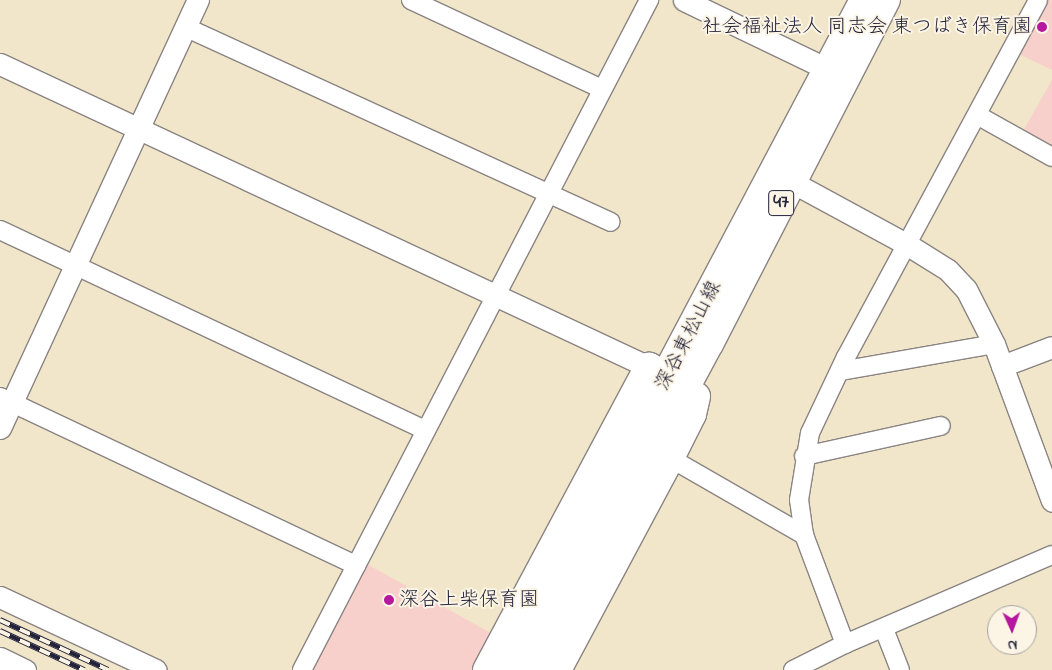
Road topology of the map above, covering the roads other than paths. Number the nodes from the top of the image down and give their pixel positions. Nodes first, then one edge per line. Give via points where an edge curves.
1 (198, 0) edge
2 (411, 0) edge
3 (650, 0) edge
4 (684, 0) edge
5 (864, 0) edge
6 (886, 0) edge
7 (1038, 0) edge
8 (185, 27) junction
9 (0, 64) edge
10 (837, 74) junction
11 (602, 89) junction
12 (976, 115) junction
13 (138, 129) junction
14 (1052, 157) edge
15 (783, 177) junction
16 (548, 194) junction
17 (610, 222) dead end
18 (0, 230) edge
19 (908, 245) junction
20 (76, 265) junction
21 (498, 294) junction
22 (709, 344) junction
23 (994, 344) junction
24 (1052, 347) edge
25 (1002, 366) junction
26 (840, 371) junction
27 (662, 386) junction
28 (6, 400) edge
29 (941, 426) dead end
30 (0, 428) edge
31 (425, 430) junction
32 (804, 456) junction
33 (670, 458) junction
34 (1052, 501) edge
35 (804, 535) junction
36 (1052, 555) edge
37 (356, 566) junction
38 (0, 597) edge
39 (884, 628) junction
40 (845, 644) junction
41 (0, 658) edge
42 (496, 669) edge
43 (26, 670) edge
44 (156, 670) edge
45 (302, 670) edge
46 (534, 670) edge
47 (557, 670) edge
48 (793, 670) edge
49 (900, 670) edge

1 - 8 street
2 - 11 street
3 - 11 street
4 - 10 street
5 - 10 main road, 深谷東松山線 / 47
6 - 10 main road, 深谷東松山線 / 47
7 - 12 street
8 - 13 street
8 - 16 street
9 - 13 street
10 - 15 main road, 深谷東松山線 / 47
11 - 16 street
12 - 14 street
12 - 19 street
13 - 20 street
13 - 21 street
15 - 19 street
15 - 22 main road, 深谷東松山線 / 47
15 - 27 main road, 深谷東松山線 / 47
16 - 17 street
16 - 21 street
18 - 20 street
19 - 23 street via 948,270 966,289
19 - 26 street
20 - 28 street
20 - 31 street
21 - 27 street
21 - 31 street
22 - 27 main road, 深谷東松山線 / 47
22 - 33 main road via 692,414
23 - 25 street
23 - 26 street
24 - 25 street
25 - 34 street
26 - 32 street via 810,432
27 - 42 main road
27 - 46 main road, 深谷東松山線 / 47
28 - 30 street
28 - 37 street
29 - 32 street
31 - 37 street
32 - 35 street via 799,500
33 - 35 street
33 - 47 main road
35 - 40 street
36 - 39 street
37 - 45 street
38 - 44 street
39 - 40 street
39 - 49 street
40 - 48 street
41 - 43 street

